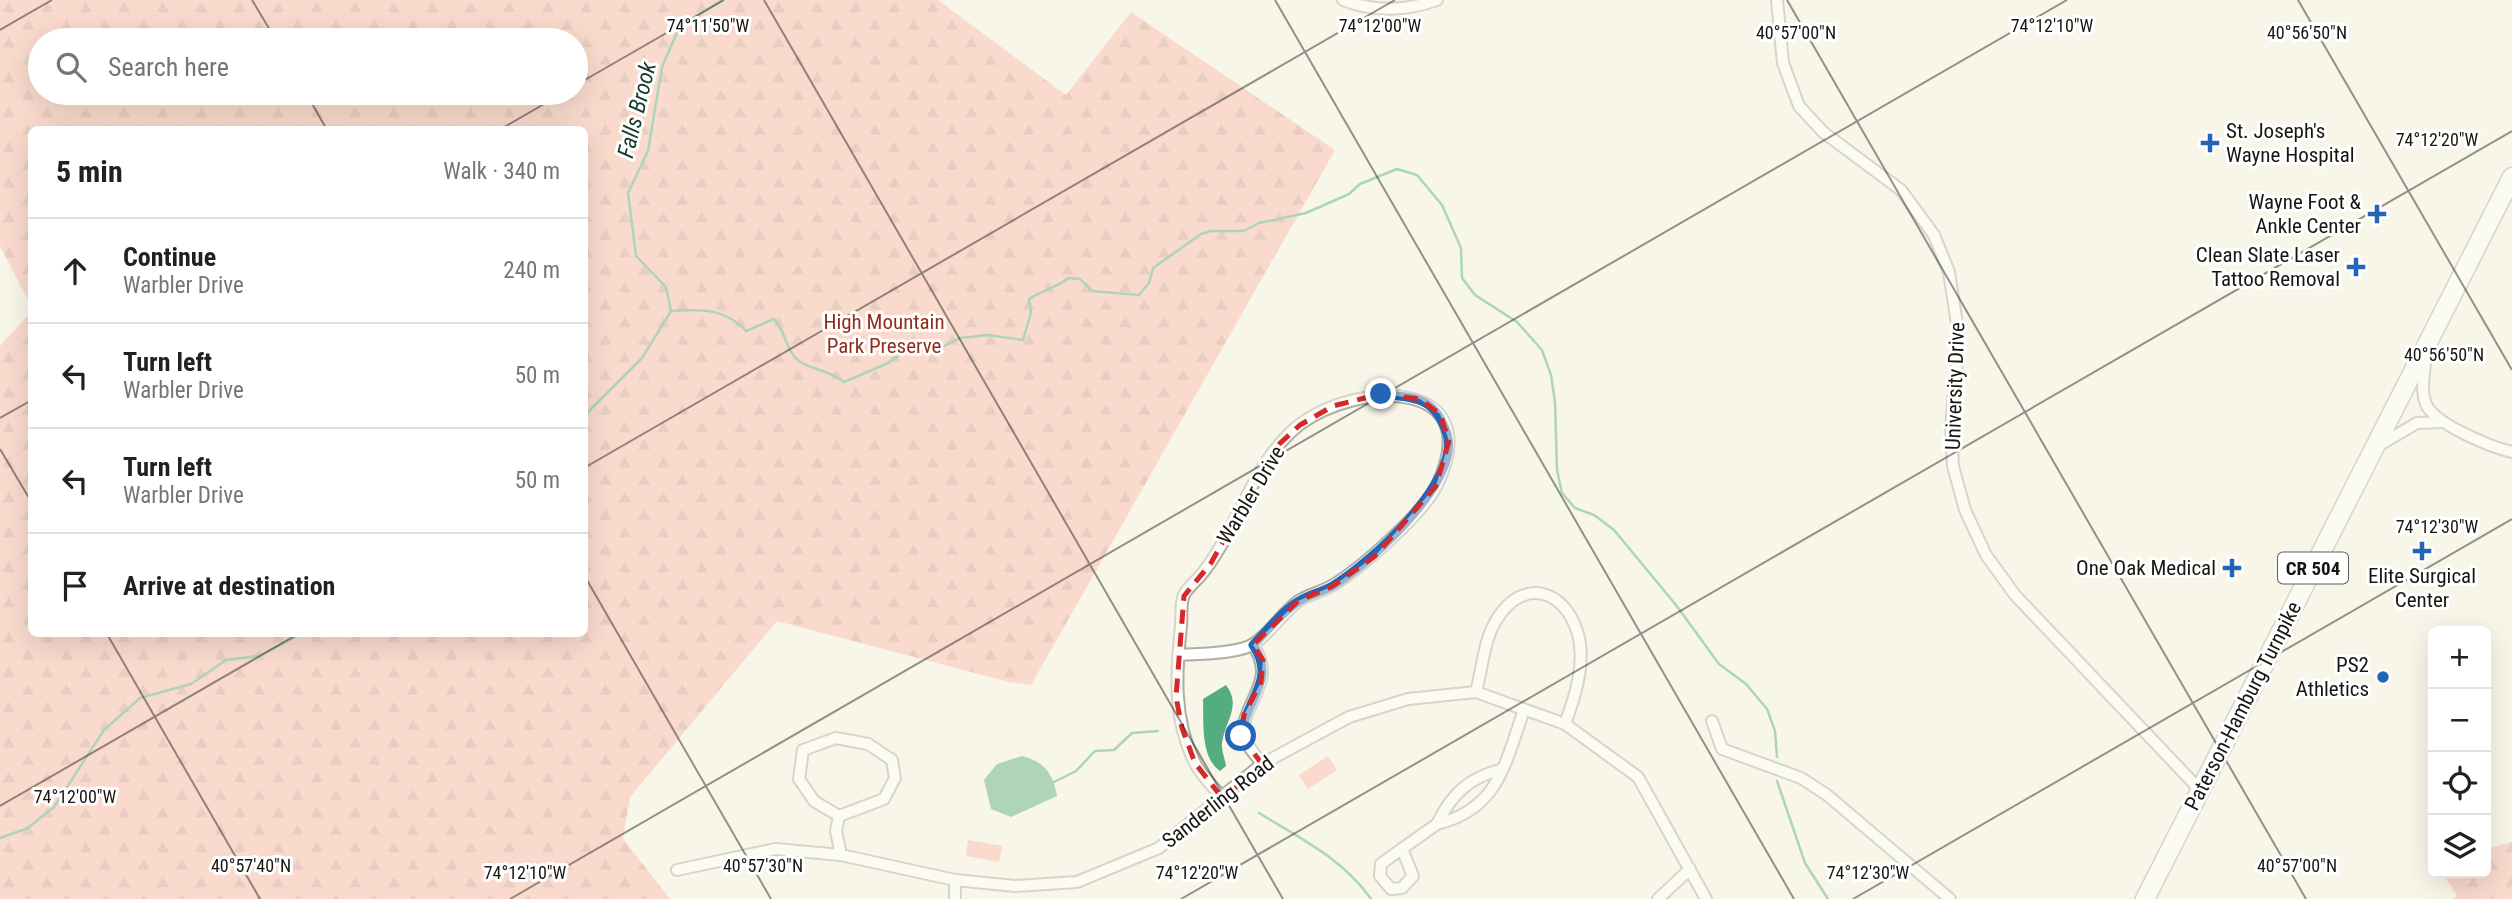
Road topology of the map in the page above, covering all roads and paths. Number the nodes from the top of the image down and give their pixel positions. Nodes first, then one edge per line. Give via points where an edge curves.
1 (1343, 0) edge
2 (1437, 0) edge
3 (1777, 0) edge
4 (2512, 177) edge
5 (2426, 345) junction
6 (2442, 422) junction
7 (2374, 448) junction
8 (2512, 452) edge
9 (1253, 645) junction
10 (1178, 655) junction
11 (1476, 692) junction
12 (1524, 710) junction
13 (1712, 721) dead end
14 (1565, 724) junction
15 (1262, 764) junction
16 (1503, 769) junction
17 (2200, 790) junction
18 (1223, 799) junction
19 (839, 816) junction
20 (1437, 824) junction
21 (1402, 849) dead end
22 (841, 855) junction
23 (1690, 869) junction
24 (677, 870) dead end
25 (955, 880) junction
26 (955, 899) edge
27 (1658, 899) edge
28 (1706, 899) edge
29 (1950, 899) edge
30 (2145, 899) edge

1 - 2 street via 1370,8 1398,9
3 - 17 street, University Drive via 1783,63 1799,106 1823,132 1906,196 1934,235 1949,272 1959,337 1951,427 1953,466 1965,510 1986,555 2015,595
4 - 5 main road, Paterson-Hamburg Turnpike / CR 504
5 - 6 street via 2426,405
5 - 7 main road, Paterson-Hamburg Turnpike / CR 504
6 - 7 street via 2417,423
6 - 8 street
7 - 17 main road, Paterson-Hamburg Turnpike / CR 504
9 - 10 street
9 - 10 street, Warbler Drive via 1298,601 1333,586 1375,556 1436,486 1449,441 1440,414 1420,399 1381,394 1333,406 1300,425 1276,447 1211,563 1184,596
9 - 15 street via 1263,660 1261,682 1244,715 1241,736
10 - 18 street, Warbler Drive via 1176,696 1182,728 1195,763
11 - 12 street, Sanderling Road
11 - 14 street via 1495,621 1511,600 1530,591 1550,596 1567,611 1579,635 1578,687
11 - 15 street, Sanderling Road via 1408,699 1349,717
12 - 14 street, Sanderling Road
12 - 16 street
13 - 29 street via 1722,748 1810,784 1860,820
14 - 23 street, Sanderling Road via 1638,777
15 - 18 street, Sanderling Road
16 - 20 street via 1480,775 1459,789
16 - 20 street via 1488,798 1476,808
17 - 30 main road, Paterson-Hamburg Turnpike / CR 504
18 - 25 street, Sanderling Road via 1159,848 1077,882 1015,886
19 - 19 street via 884,799 895,778 892,760 868,744 836,738 803,750 799,779 814,801
19 - 22 street via 836,831
20 - 21 street
22 - 24 street, Sanderling Road via 775,849
22 - 25 street, Sanderling Road
23 - 27 street
23 - 28 street, Sanderling Road
25 - 26 street

